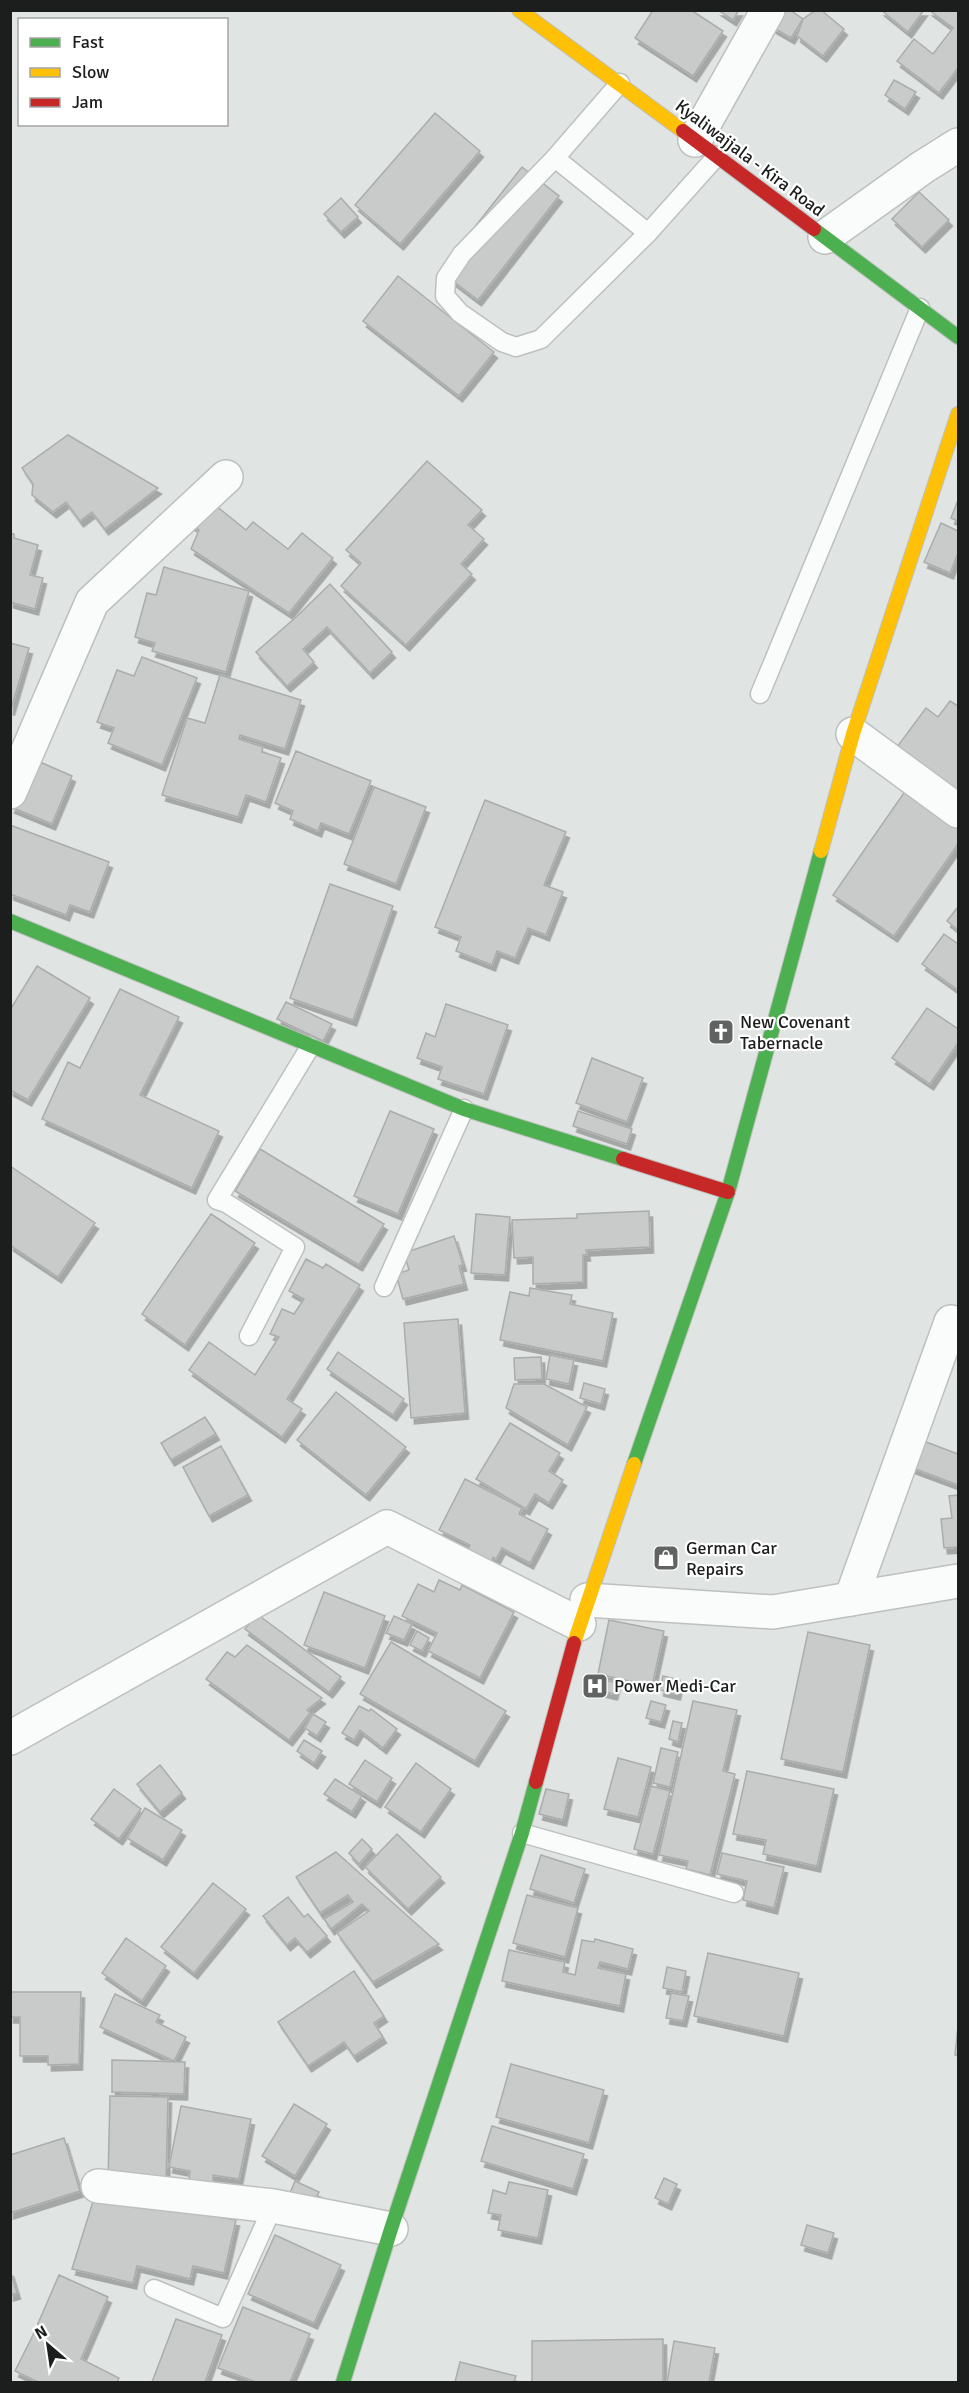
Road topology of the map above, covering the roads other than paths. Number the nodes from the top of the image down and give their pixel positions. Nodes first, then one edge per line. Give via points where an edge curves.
1 (768, 10) edge
2 (534, 14) edge
3 (620, 83) junction
4 (958, 145) edge
5 (706, 148) junction
6 (555, 158) junction
7 (648, 233) junction
8 (825, 237) junction
9 (920, 308) junction
10 (958, 337) edge
11 (958, 414) edge
12 (226, 477) dead end
13 (760, 694) dead end
14 (853, 734) junction
15 (10, 792) edge
16 (958, 811) edge
17 (10, 921) edge
18 (310, 1047) junction
19 (464, 1109) junction
20 (728, 1192) junction
21 (384, 1287) dead end
22 (951, 1322) dead end
23 (249, 1336) dead end
24 (958, 1581) edge
25 (851, 1599) junction
26 (583, 1612) junction
27 (10, 1738) edge
28 (522, 1833) junction
29 (734, 1893) dead end
30 (98, 2186) dead end
31 (273, 2206) junction
32 (391, 2229) junction
33 (154, 2289) dead end
34 (344, 2382) edge

1 - 5 street
2 - 3 street, Kyaliwajjala - Kira Road
3 - 5 street, Kyaliwajjala - Kira Road
3 - 6 lane
4 - 8 street
5 - 7 lane
5 - 8 street, Kyaliwajjala - Kira Road
6 - 7 lane
6 - 7 lane via 462,254 446,278 445,297 460,314 516,347 541,339
8 - 9 street, Kyaliwajjala - Kira Road
9 - 10 street, Kyaliwajjala - Kira Road
9 - 13 lane
11 - 14 street
12 - 15 street via 92,602
14 - 16 street
14 - 20 street
17 - 18 street
18 - 19 street
18 - 23 lane via 217,1200 295,1248
19 - 20 street
19 - 21 lane
20 - 26 street
22 - 25 street
24 - 25 street
25 - 26 street via 773,1612
26 - 27 street via 387,1527
26 - 28 street
28 - 29 lane
28 - 32 street
30 - 31 street
31 - 32 street
31 - 33 lane via 223,2318
32 - 34 street

